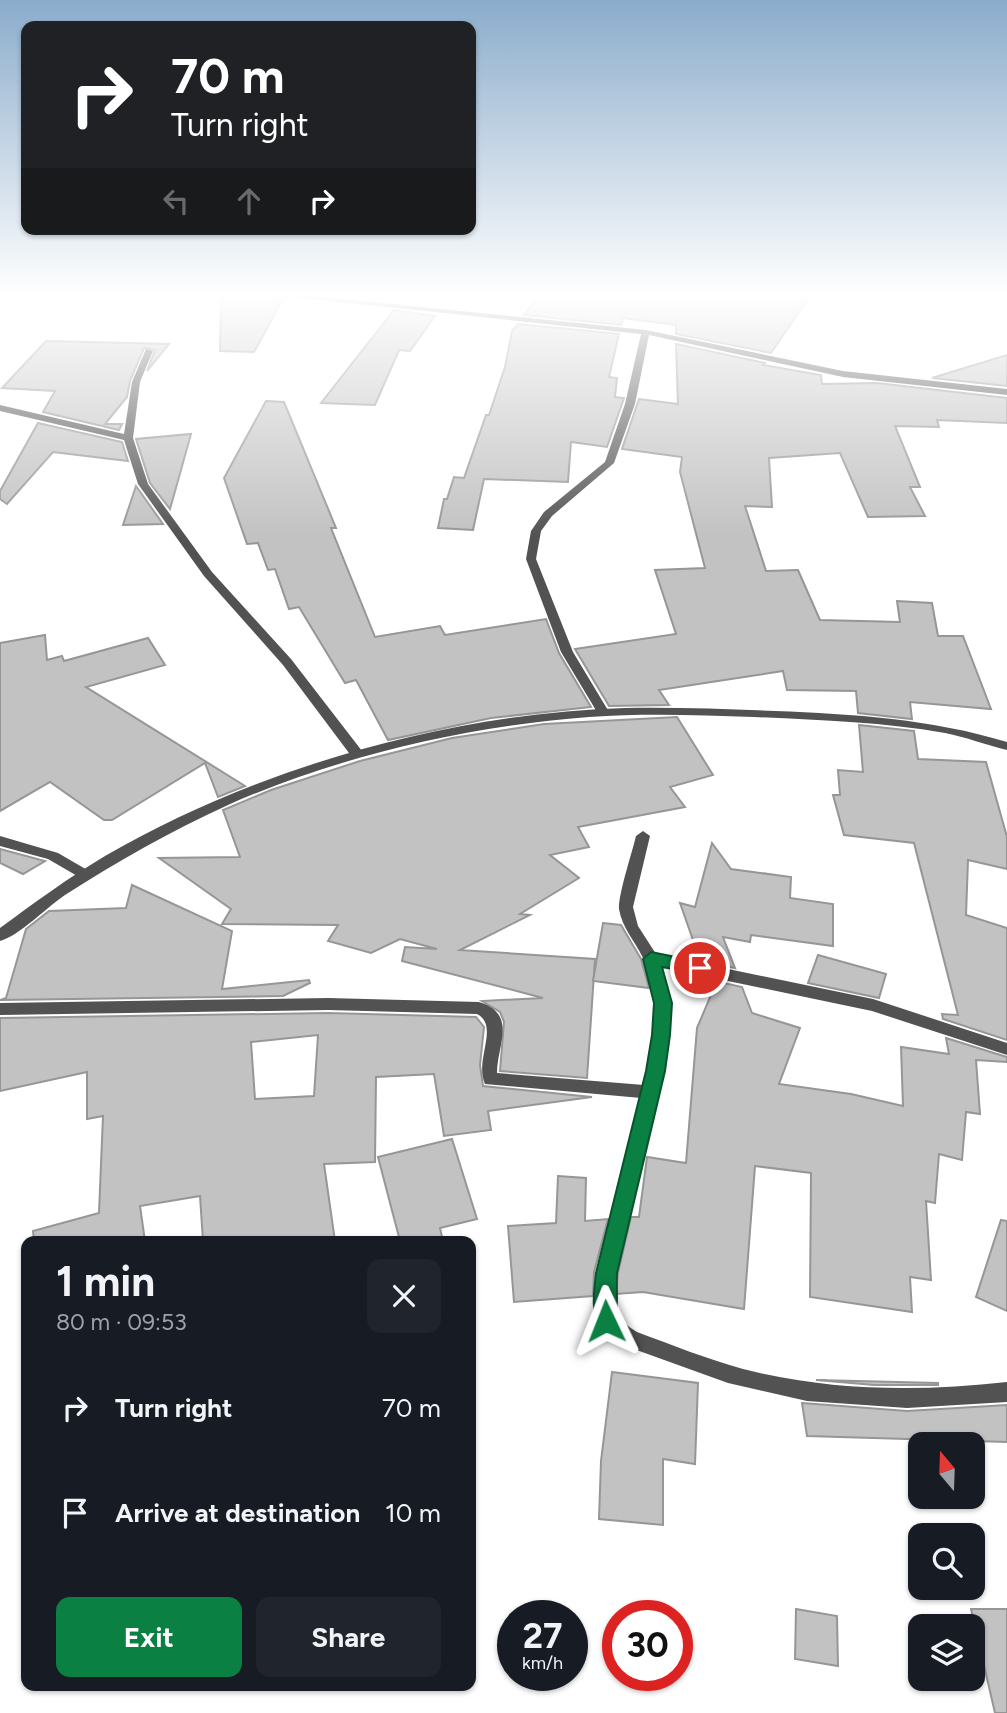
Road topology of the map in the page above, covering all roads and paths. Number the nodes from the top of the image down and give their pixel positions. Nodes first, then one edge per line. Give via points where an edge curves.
1 (139, 376) edge
2 (636, 376) edge
3 (861, 376) edge
4 (1007, 392) edge
5 (0, 408) edge
6 (128, 438) junction
7 (603, 712) junction
8 (1007, 746) edge
9 (357, 754) junction
10 (643, 836) dead end
11 (0, 841) edge
12 (84, 874) junction
13 (0, 936) edge
14 (651, 959) junction
15 (0, 1009) edge
16 (1007, 1049) edge
17 (651, 1092) junction
18 (1007, 1392) edge

1 - 6 street
2 - 7 street via 609,463 548,514 536,531 531,559 567,652
3 - 4 street
5 - 6 street
6 - 9 street via 143,484 165,517
7 - 8 street via 669,710 876,720
7 - 9 street via 417,738
9 - 12 street via 241,792 155,832
10 - 14 street via 626,907 631,926
11 - 12 street via 53,856
12 - 13 street
14 - 16 street via 873,1004
14 - 17 street via 663,1003
15 - 17 street via 328,1004 479,1008 490,1012 495,1021 488,1071 491,1079
17 - 18 street via 606,1273 606,1321 617,1332 742,1378 823,1394 903,1399

